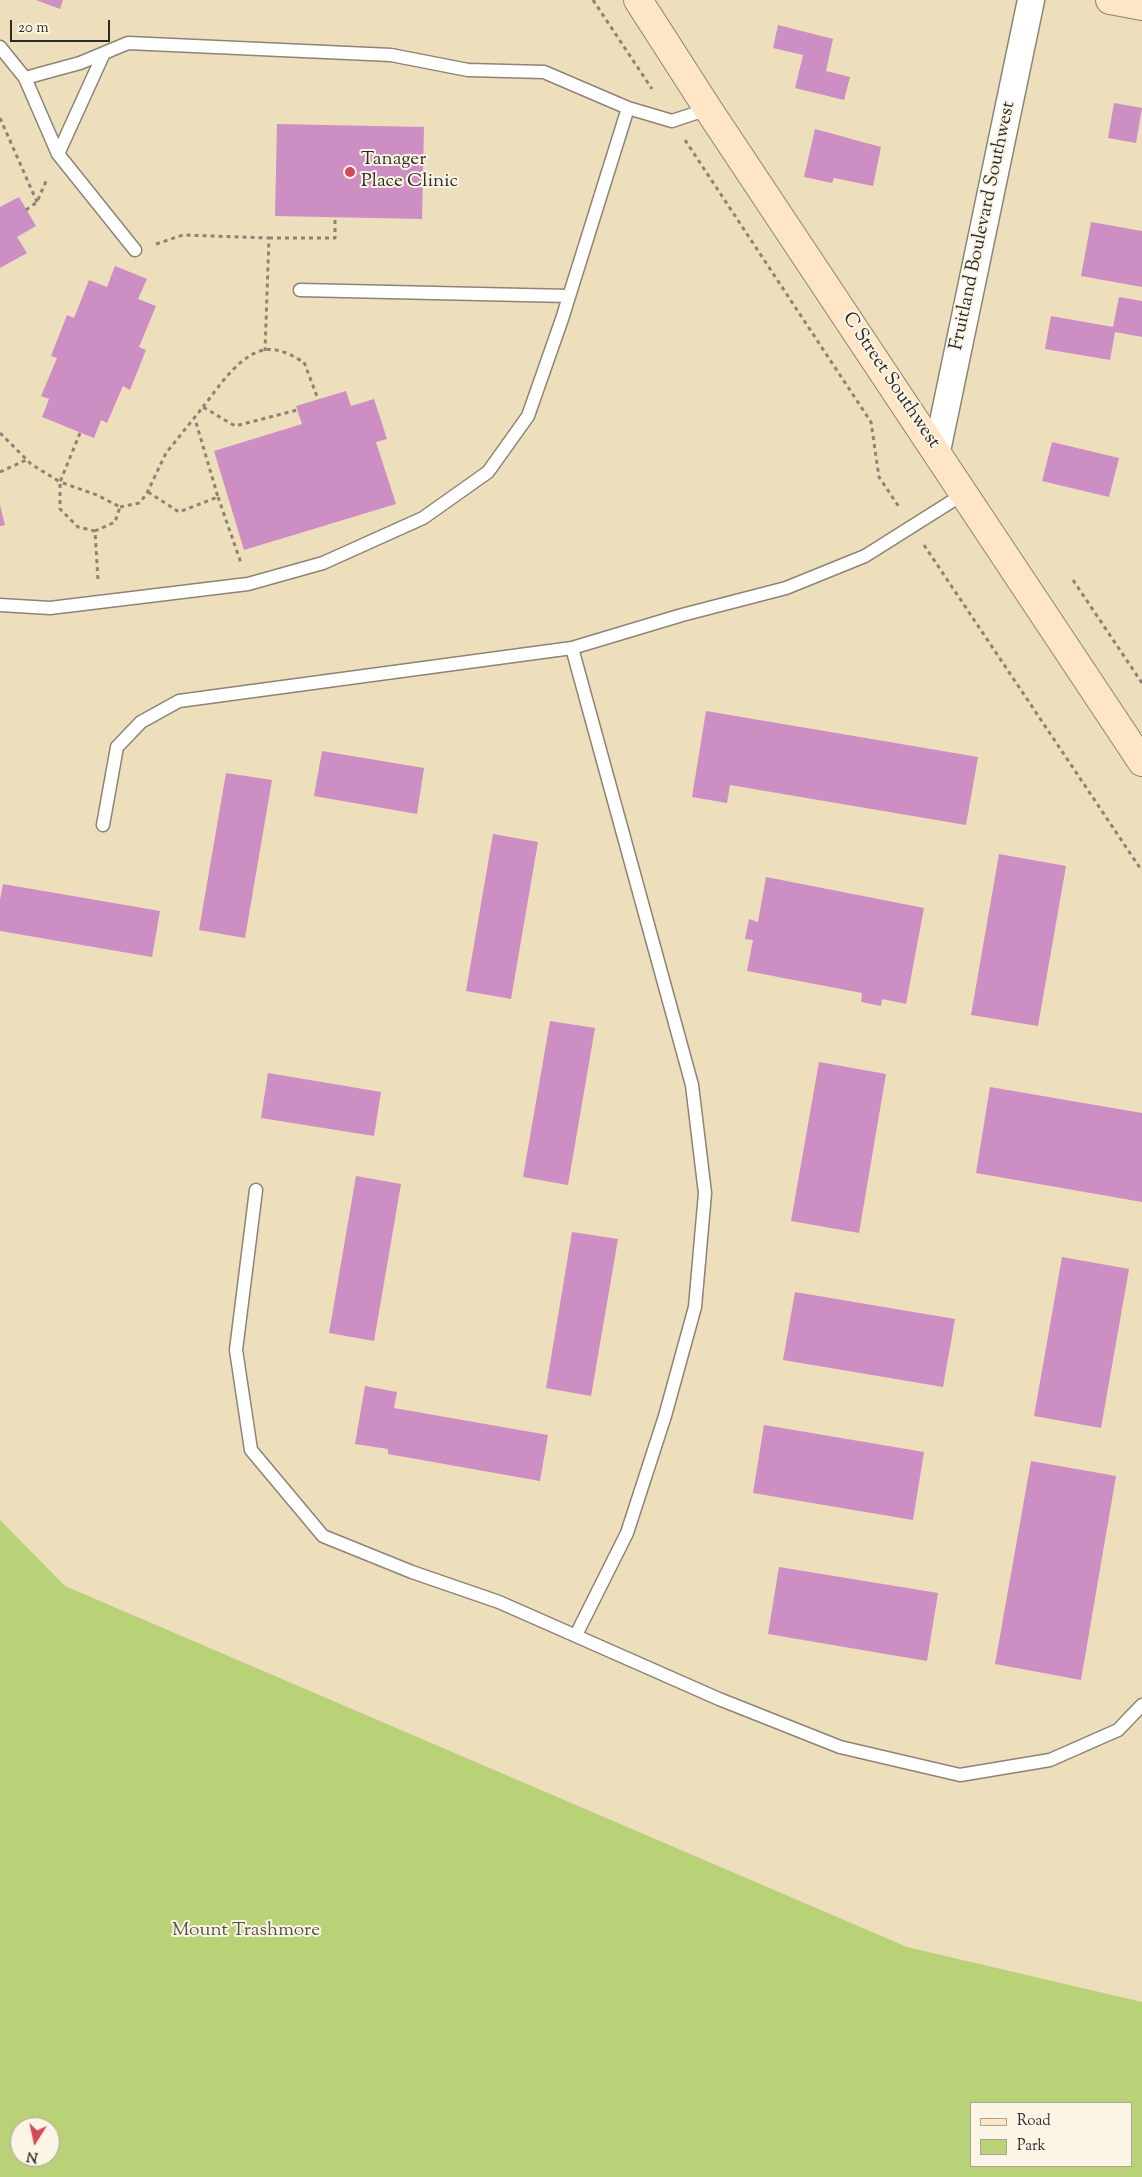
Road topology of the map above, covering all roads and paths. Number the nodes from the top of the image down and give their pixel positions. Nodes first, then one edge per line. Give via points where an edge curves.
1 (593, 0) edge
2 (638, 0) edge
3 (1031, 0) edge
4 (1110, 0) edge
5 (1142, 6) edge
6 (0, 47) edge
7 (104, 53) junction
8 (24, 78) junction
9 (628, 108) junction
10 (708, 109) junction
11 (0, 118) edge
12 (672, 120) junction
13 (58, 154) junction
14 (37, 202) junction
15 (26, 210) dead end
16 (335, 217) dead end
17 (269, 238) junction
18 (135, 250) joint
19 (300, 290) dead end
20 (569, 296) junction
21 (265, 351) junction
22 (318, 399) dead end
23 (203, 407) junction
24 (297, 410) dead end
25 (195, 418) junction
26 (0, 433) edge
27 (80, 433) dead end
28 (937, 451) junction
29 (26, 460) junction
30 (0, 472) edge
31 (60, 482) junction
32 (148, 492) junction
33 (965, 493) junction
34 (218, 497) junction
35 (120, 508) junction
36 (912, 527) junction
37 (95, 532) junction
38 (1073, 580) dead end
39 (248, 584) junction
40 (100, 603) junction
41 (0, 605) edge
42 (572, 648) junction
43 (1142, 683) edge
44 (1142, 762) edge
45 (103, 825) dead end
46 (1142, 871) edge
47 (256, 1190) dead end
48 (576, 1635) junction
49 (1142, 1705) edge

1 - 12 path
2 - 10 main road, C Street Southwest
3 - 28 street, Fruitland Boulevard Southwest
4 - 5 main road
6 - 8 lane
7 - 8 lane
7 - 9 lane via 128,43 391,55 468,70 544,72
7 - 13 lane
8 - 13 lane
9 - 12 lane
9 - 20 lane
10 - 12 lane
10 - 28 main road, C Street Southwest
11 - 14 path
12 - 36 path via 871,422 879,477
13 - 14 path
13 - 18 lane
14 - 15 path
16 - 17 path via 336,238
17 - 18 path via 183,235
17 - 21 path
19 - 20 lane
20 - 39 lane via 528,416 488,472 423,518 323,562
21 - 22 path via 275,349 304,362
21 - 23 path via 234,366
23 - 24 path via 235,426
23 - 25 path
25 - 32 path via 166,453
25 - 34 path
26 - 29 path
27 - 31 path
28 - 33 main road, C Street Southwest
29 - 30 path
29 - 31 path
31 - 35 path via 97,495
31 - 37 path via 60,509 78,527
32 - 34 path via 179,512
32 - 35 path via 139,504
33 - 36 lane
33 - 44 main road, C Street Southwest
34 - 39 path
35 - 37 path via 115,522
36 - 42 lane via 865,556 786,588
36 - 46 path
37 - 40 path
38 - 43 path
39 - 40 lane
40 - 41 lane via 50,608
42 - 45 lane via 179,701 141,722 117,747
42 - 48 lane via 692,1085 705,1193 695,1307 665,1416 627,1533
47 - 48 lane via 236,1350 251,1450 323,1536 499,1602
48 - 49 lane via 719,1699 840,1747 960,1775 1050,1760 1118,1730

